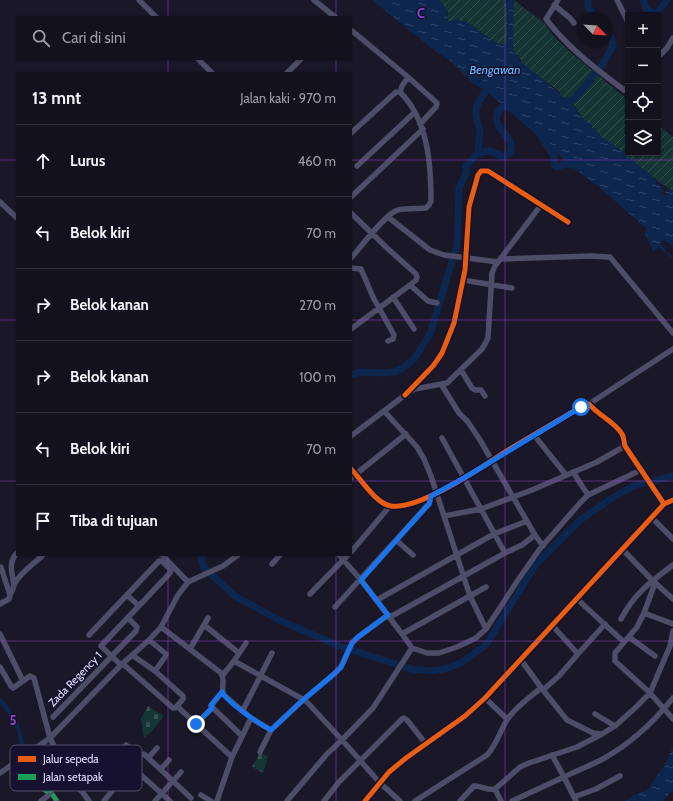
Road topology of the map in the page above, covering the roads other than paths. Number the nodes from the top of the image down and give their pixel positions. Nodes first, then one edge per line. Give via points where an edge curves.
1 (139, 0) edge
2 (314, 0) edge
3 (616, 0) edge
4 (556, 2) edge
5 (155, 16) edge
6 (334, 16) edge
7 (625, 16) edge
8 (574, 23) dead end
9 (352, 31) edge
10 (673, 38) edge
11 (661, 54) edge
12 (199, 60) edge
13 (300, 60) edge
14 (211, 72) edge
15 (288, 72) edge
16 (408, 77) junction
17 (625, 89) edge
18 (400, 92) junction
19 (414, 113) junction
20 (422, 126) junction
21 (352, 132) edge
22 (357, 166) dead end
23 (352, 196) edge
24 (0, 202) edge
25 (541, 205) junction
26 (352, 214) edge
27 (16, 217) edge
28 (388, 217) junction
29 (568, 222) dead end
30 (372, 234) junction
31 (352, 257) edge
32 (467, 258) junction
33 (499, 261) junction
34 (352, 268) edge
35 (463, 280) junction
36 (491, 284) junction
37 (410, 285) junction
38 (512, 288) dead end
39 (393, 297) junction
40 (437, 303) dead end
41 (379, 307) junction
42 (352, 328) edge
43 (414, 329) dead end
44 (673, 333) edge
45 (388, 341) dead end
46 (673, 349) edge
47 (461, 370) junction
48 (441, 384) junction
49 (405, 395) junction
50 (485, 396) dead end
51 (589, 404) junction
52 (384, 411) junction
53 (406, 434) junction
54 (352, 435) edge
55 (534, 435) junction
56 (442, 438) dead end
57 (625, 446) junction
58 (493, 460) junction
59 (641, 470) junction
60 (573, 472) junction
61 (352, 473) edge
62 (566, 476) junction
63 (464, 478) junction
64 (434, 494) junction
65 (588, 495) junction
66 (513, 496) junction
67 (673, 500) edge
68 (664, 504) junction
69 (390, 506) junction
70 (481, 508) junction
71 (444, 516) junction
72 (652, 518) junction
73 (527, 521) junction
74 (494, 534) junction
75 (535, 535) junction
76 (673, 539) edge
77 (396, 540) junction
78 (543, 546) junction
79 (623, 550) junction
80 (352, 551) edge
81 (504, 553) junction
82 (16, 554) edge
83 (457, 555) junction
84 (42, 556) edge
85 (163, 556) edge
86 (237, 556) edge
87 (279, 556) edge
88 (340, 556) edge
89 (347, 556) edge
90 (413, 556) dead end
91 (344, 560) junction
92 (272, 564) dead end
93 (673, 565) edge
94 (1, 567) edge
95 (464, 576) junction
96 (361, 580) junction
97 (188, 582) junction
98 (654, 582) junction
99 (14, 585) junction
100 (486, 587) dead end
101 (310, 594) dead end
102 (10, 595) junction
103 (127, 595) junction
104 (470, 596) junction
105 (577, 599) junction
106 (673, 599) edge
107 (376, 600) junction
108 (0, 604) edge
109 (139, 606) junction
110 (335, 607) dead end
111 (644, 613) junction
112 (389, 616) junction
113 (128, 618) junction
114 (208, 618) dead end
115 (621, 619) dead end
116 (605, 624) junction
117 (673, 624) edge
118 (204, 625) junction
119 (552, 625) junction
120 (161, 627) junction
121 (486, 629) junction
122 (673, 631) edge
123 (0, 634) edge
124 (402, 634) junction
125 (89, 635) dead end
126 (629, 637) junction
127 (149, 640) junction
128 (624, 642) junction
129 (246, 643) dead end
130 (412, 648) junction
131 (190, 649) junction
132 (239, 653) junction
133 (272, 654) dead end
134 (578, 654) junction
135 (112, 655) junction
136 (132, 655) junction
137 (655, 656) dead end
138 (234, 660) junction
139 (521, 660) junction
140 (122, 664) junction
141 (0, 667) edge
142 (155, 671) junction
143 (222, 676) junction
144 (260, 676) junction
145 (23, 681) junction
146 (542, 689) junction
147 (222, 692) junction
148 (650, 693) junction
149 (485, 698) junction
150 (673, 698) edge
151 (303, 700) junction
152 (177, 706) junction
153 (212, 708) junction
154 (664, 709) junction
155 (243, 710) junction
156 (595, 714) dead end
157 (53, 717) dead end
158 (251, 718) junction
159 (507, 719) junction
160 (673, 719) edge
161 (196, 724) junction
162 (614, 726) junction
163 (271, 730) junction
164 (602, 734) junction
165 (242, 736) junction
166 (50, 738) junction
167 (342, 740) junction
168 (426, 744) junction
169 (40, 745) edge
170 (54, 745) edge
171 (157, 748) dead end
172 (260, 752) dead end
173 (142, 755) edge
174 (552, 755) junction
175 (149, 757) junction
176 (232, 757) junction
177 (170, 760) dead end
178 (360, 760) junction
179 (10, 767) edge
180 (161, 769) junction
181 (181, 772) dead end
182 (0, 774) edge
183 (142, 776) edge
184 (620, 776) dead end
185 (564, 777) junction
186 (173, 781) junction
187 (380, 783) junction
188 (495, 789) junction
189 (46, 791) edge
190 (82, 791) edge
191 (112, 791) edge
192 (49, 793) junction
193 (162, 794) junction
194 (201, 795) dead end
195 (191, 798) dead end
196 (217, 799) edge
197 (575, 799) edge
198 (41, 801) edge
199 (57, 801) edge
200 (89, 801) edge
201 (104, 801) edge
202 (156, 801) edge
203 (170, 801) edge
204 (211, 801) edge
205 (224, 801) edge
206 (287, 801) edge
207 (324, 801) edge
208 (365, 801) edge
209 (400, 801) edge
210 (415, 801) edge
211 (460, 801) edge
212 (501, 801) edge
213 (512, 801) edge

1 - 5 street
2 - 6 street
3 - 7 street
4 - 8 street
4 - 17 street via 546,19 557,33 589,63
9 - 16 street
10 - 11 street
12 - 14 street
13 - 15 street
16 - 18 street
16 - 20 street via 437,103
18 - 19 street
18 - 21 street via 396,92
19 - 20 street
19 - 22 street
20 - 23 street
20 - 28 street via 429,164 431,201 426,208 398,210
24 - 27 street
25 - 29 street
25 - 32 street via 488,171 481,171 469,207
25 - 33 street
26 - 30 street
28 - 30 street
28 - 32 street via 437,253
30 - 31 street
30 - 37 street via 416,274 417,279
32 - 33 street
32 - 35 street
33 - 36 street via 492,273
33 - 44 street via 610,257
34 - 41 street via 361,269
35 - 36 street
35 - 49 street via 454,323 442,353
36 - 38 street
36 - 47 street via 488,338 482,349
37 - 39 street
37 - 40 street via 428,301
39 - 41 street
39 - 43 street
41 - 42 street
41 - 45 street via 394,335 393,339
46 - 51 street
47 - 48 street
47 - 50 street via 472,388 481,390
48 - 49 street via 415,388
48 - 58 street
49 - 52 street
51 - 55 street
51 - 57 street via 618,430
52 - 53 street
52 - 54 street
53 - 61 street
53 - 64 street via 424,459
55 - 58 street
55 - 62 street
56 - 63 street
57 - 59 street
57 - 60 street
58 - 63 street
58 - 66 street
59 - 65 street
59 - 68 street
60 - 62 street
60 - 65 street
61 - 69 street via 382,503
62 - 66 street
63 - 64 street
63 - 70 street
64 - 69 street via 415,502
64 - 71 street
64 - 77 street via 429,504
65 - 78 street
66 - 70 street
66 - 73 street
67 - 68 street
68 - 72 street
69 - 80 street
70 - 71 street
70 - 74 street
71 - 83 street
72 - 76 street
72 - 79 street
73 - 74 street
73 - 75 street
74 - 81 street
74 - 83 street
75 - 78 street
75 - 81 street via 522,545
77 - 90 street
77 - 96 street
78 - 121 street
79 - 98 street
79 - 105 street
81 - 95 street
82 - 99 street via 11,562
83 - 95 street
83 - 107 street
84 - 99 street
85 - 97 street
86 - 97 street via 223,566
87 - 92 street
88 - 91 street
89 - 91 street
91 - 96 street
91 - 101 street
93 - 98 street
94 - 102 street
95 - 104 street
95 - 112 street
96 - 107 street
96 - 110 street
97 - 120 street
98 - 106 street
98 - 111 street
98 - 115 street via 642,588
99 - 102 street
100 - 104 street
102 - 108 street via 9,599
103 - 109 street
103 - 109 street, Zada Regency 1 via 159,561 162,561 170,572
103 - 125 street, Zada Regency 1
104 - 121 street
104 - 124 street
105 - 116 street
105 - 119 street
107 - 112 street
109 - 113 street, Zada Regency 1
111 - 117 street
111 - 126 street
112 - 124 street
112 - 151 street via 358,637 352,643 341,667
113 - 135 street, Zada Regency 1 via 138,629
113 - 135 street, Zada Regency 1 via 101,646
114 - 118 street
116 - 128 street
116 - 134 street
118 - 131 street
118 - 132 street
119 - 134 street
119 - 139 street
120 - 127 street
120 - 131 street
121 - 130 street via 476,638 440,653 427,653
122 - 148 street via 670,646
123 - 145 street
124 - 130 street
126 - 128 street
126 - 137 street
127 - 136 street
127 - 142 street via 166,654
128 - 148 street via 615,653 615,660
129 - 132 street
130 - 167 street via 373,708
131 - 143 street
132 - 138 street
133 - 144 street
134 - 146 street via 559,676
135 - 140 street, Zada Regency 1
135 - 157 street, Zada Regency 1
136 - 140 street
136 - 142 street
138 - 143 street
138 - 144 street
139 - 146 street
139 - 149 street
140 - 152 street, Zada Regency 1 via 173,708
140 - 166 street
141 - 145 street via 13,688
142 - 152 street via 183,696
143 - 147 street
144 - 151 street
144 - 155 street
145 - 166 street via 30,676 34,678
146 - 159 street
146 - 164 street via 567,720 593,733
147 - 153 street via 211,705
147 - 155 street
148 - 154 street
148 - 162 street
149 - 159 street
149 - 168 street
150 - 154 street
151 - 163 street
151 - 167 street
152 - 161 street
153 - 161 street
153 - 165 street
154 - 160 street
154 - 185 street via 629,742 602,759
155 - 158 street
156 - 162 street
158 - 163 street
158 - 165 street
159 - 210 street via 494,747 487,755
161 - 176 street
162 - 164 street
163 - 172 street
164 - 174 street via 577,747
165 - 176 street
166 - 169 street
166 - 170 street
167 - 178 street
167 - 206 street
168 - 178 street via 404,718
168 - 187 street via 389,772
171 - 175 street
173 - 175 street
174 - 185 street
174 - 188 street via 520,767
175 - 180 street
176 - 196 street
177 - 180 street
178 - 187 street
178 - 207 street
179 - 182 street
180 - 186 street
181 - 186 street
183 - 193 street
184 - 197 street
185 - 197 street
185 - 213 street
186 - 193 street
186 - 195 street
187 - 208 street
187 - 209 street
188 - 211 street via 474,786
188 - 212 street
189 - 192 street
190 - 200 street
191 - 201 street
192 - 198 street
192 - 199 street
193 - 202 street
193 - 203 street
194 - 204 street
196 - 205 street

